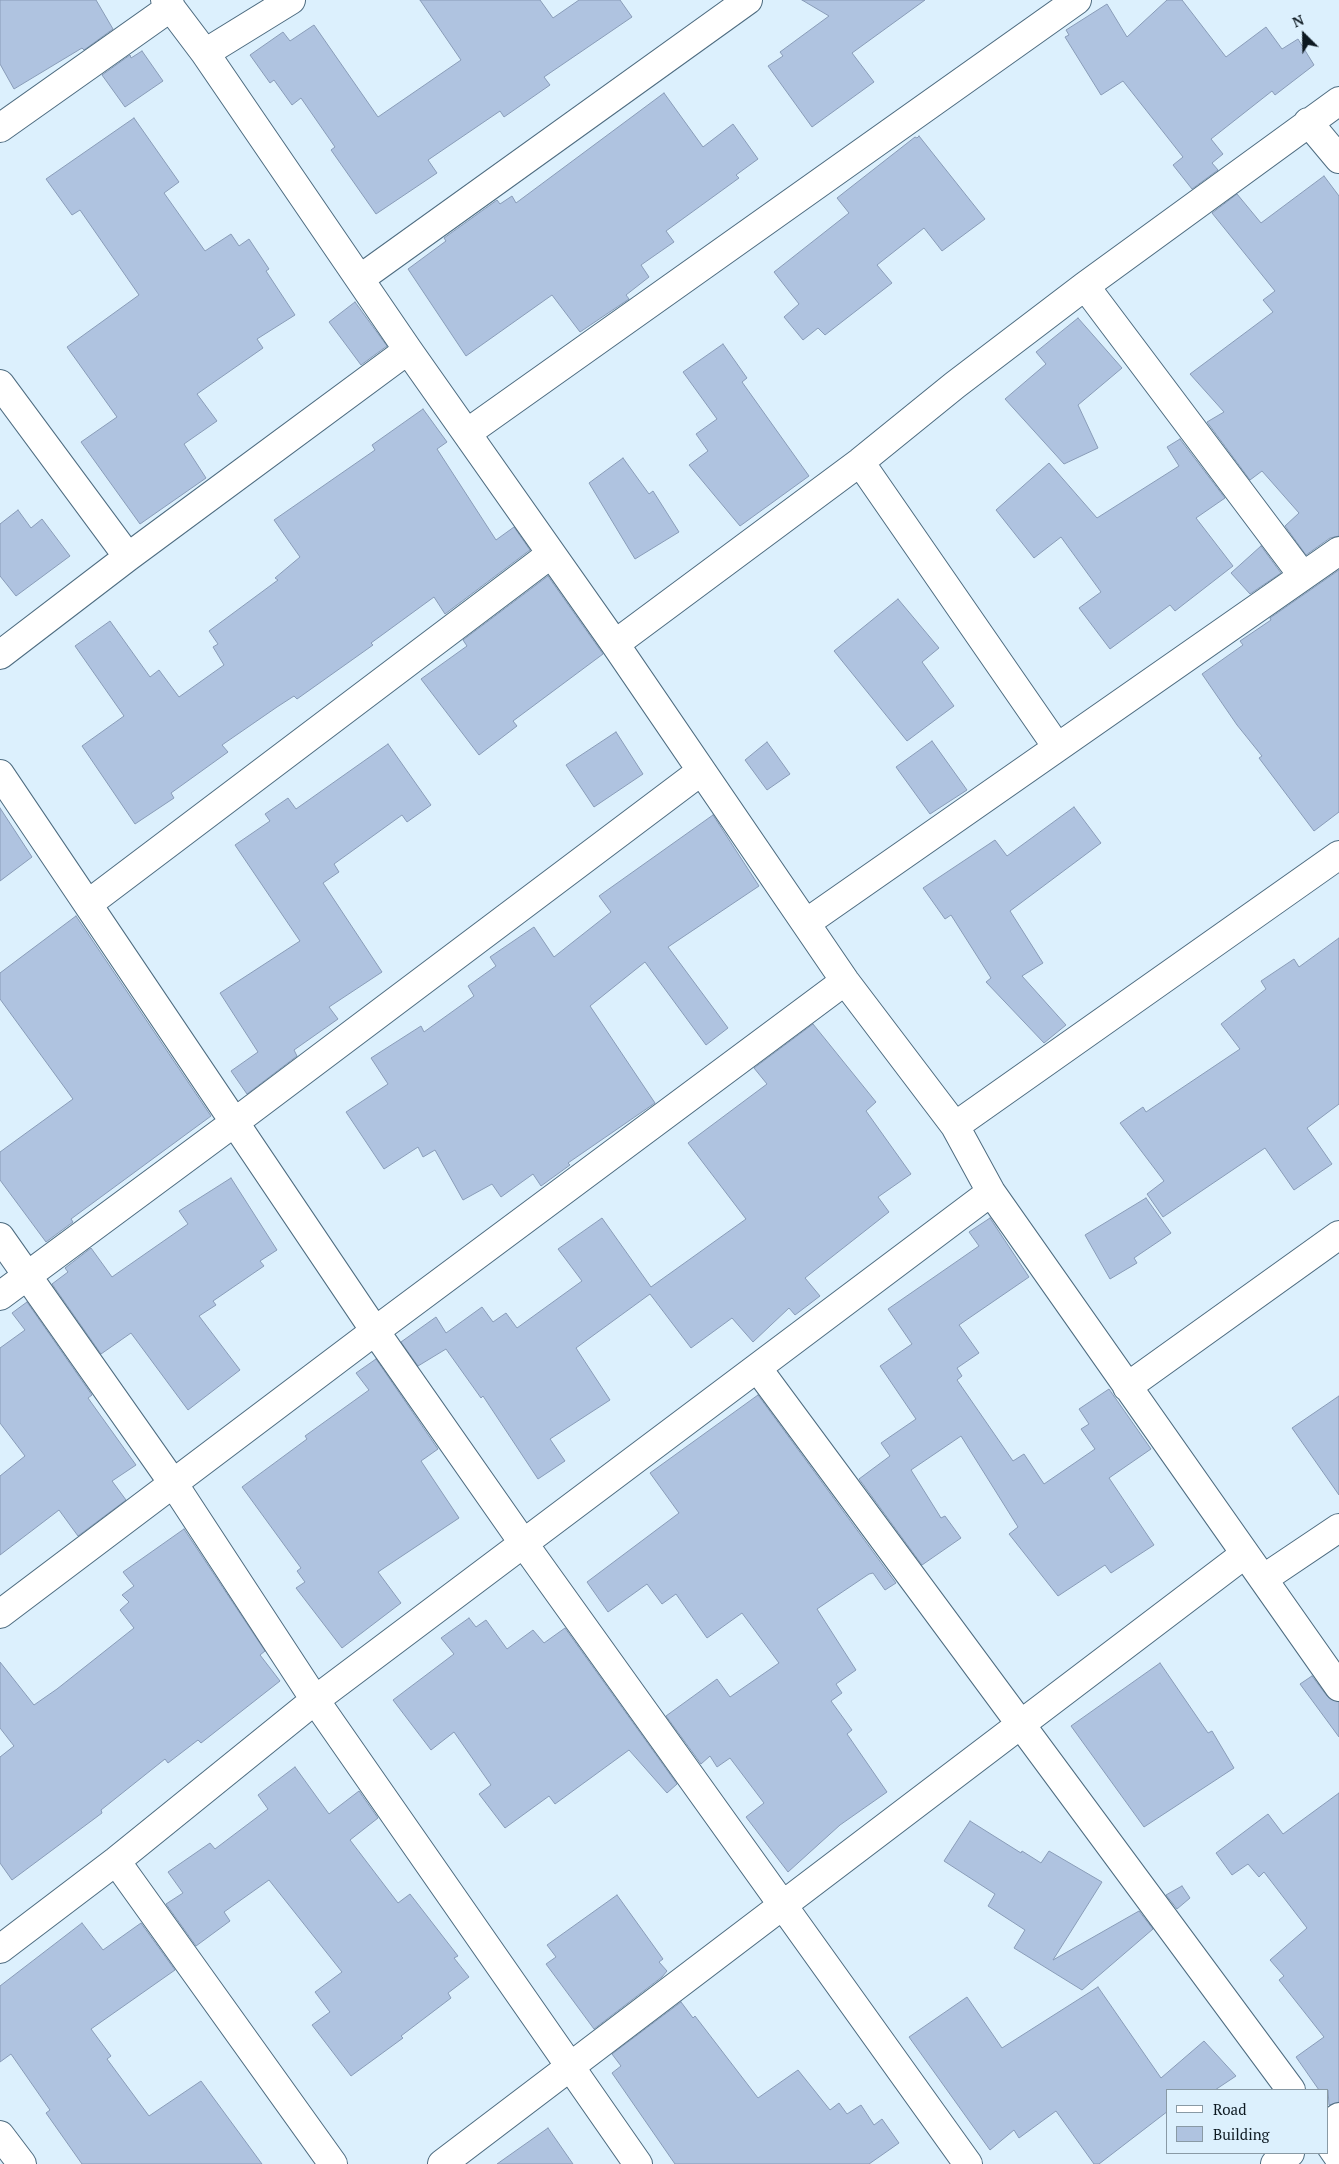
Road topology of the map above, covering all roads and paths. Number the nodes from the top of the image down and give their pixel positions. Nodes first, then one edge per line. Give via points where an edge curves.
1 (291, 0) edge
2 (748, 0) edge
3 (1077, 0) edge
4 (168, 4) edge
5 (205, 53) junction
6 (1339, 101) edge
7 (1308, 122) junction
8 (0, 128) edge
9 (1339, 159) edge
10 (361, 278) junction
11 (1085, 286) junction
12 (408, 350) junction
13 (0, 384) edge
14 (467, 433) junction
15 (860, 462) junction
16 (1339, 551) edge
17 (551, 554) junction
18 (128, 556) junction
19 (1303, 576) junction
20 (615, 644) junction
21 (0, 655) edge
22 (1057, 747) junction
23 (700, 772) junction
24 (0, 774) edge
25 (1339, 855) edge
26 (88, 904) junction
27 (806, 923) junction
28 (845, 981) junction
29 (235, 1122) junction
30 (956, 1126) junction
31 (991, 1192) junction
32 (1339, 1235) edge
33 (0, 1237) edge
34 (28, 1275) junction
35 (0, 1296) edge
36 (375, 1331) junction
37 (758, 1369) junction
38 (1127, 1387) junction
39 (173, 1483) junction
40 (1339, 1528) edge
41 (524, 1544) junction
42 (1245, 1554) junction
43 (1264, 1579) junction
44 (0, 1614) edge
45 (1339, 1687) edge
46 (315, 1700) junction
47 (1020, 1723) junction
48 (116, 1862) junction
49 (782, 1906) junction
50 (0, 1949) edge
51 (569, 2066) junction
52 (1290, 2089) edge
53 (0, 2135) edge
54 (1329, 2143) edge
55 (1289, 2154) edge
56 (1339, 2158) edge
57 (22, 2164) edge
58 (333, 2164) edge
59 (442, 2164) edge
60 (638, 2164) edge
61 (968, 2164) edge
62 (1275, 2164) edge

1 - 5 street
2 - 10 street
3 - 14 street
4 - 5 street
4 - 8 street
5 - 10 street
6 - 7 street
7 - 9 street
7 - 11 street
10 - 12 street
11 - 15 street
11 - 19 street
12 - 14 street
12 - 18 street
13 - 18 street
14 - 17 street
15 - 20 street
15 - 22 street
16 - 19 street
17 - 20 street
17 - 26 street
18 - 21 street
19 - 22 street
20 - 23 street
22 - 27 street
23 - 27 street
23 - 29 street
24 - 26 street
25 - 30 street
26 - 29 street
27 - 28 street
28 - 30 street
28 - 36 street
29 - 34 street
29 - 36 street
30 - 31 street
31 - 37 street
31 - 38 street
32 - 38 street
33 - 34 street
34 - 35 street
34 - 39 street
36 - 39 street
36 - 41 street
37 - 41 street
37 - 47 street
38 - 42 street
39 - 44 street
39 - 46 street
40 - 43 street
41 - 46 street
41 - 49 street
42 - 43 street
42 - 47 street
43 - 45 street
46 - 48 street
46 - 51 street
47 - 49 street
47 - 52 street
48 - 50 street
48 - 58 street
49 - 51 street
49 - 61 street
51 - 59 street
51 - 60 street
53 - 57 street
54 - 56 street
55 - 62 street

